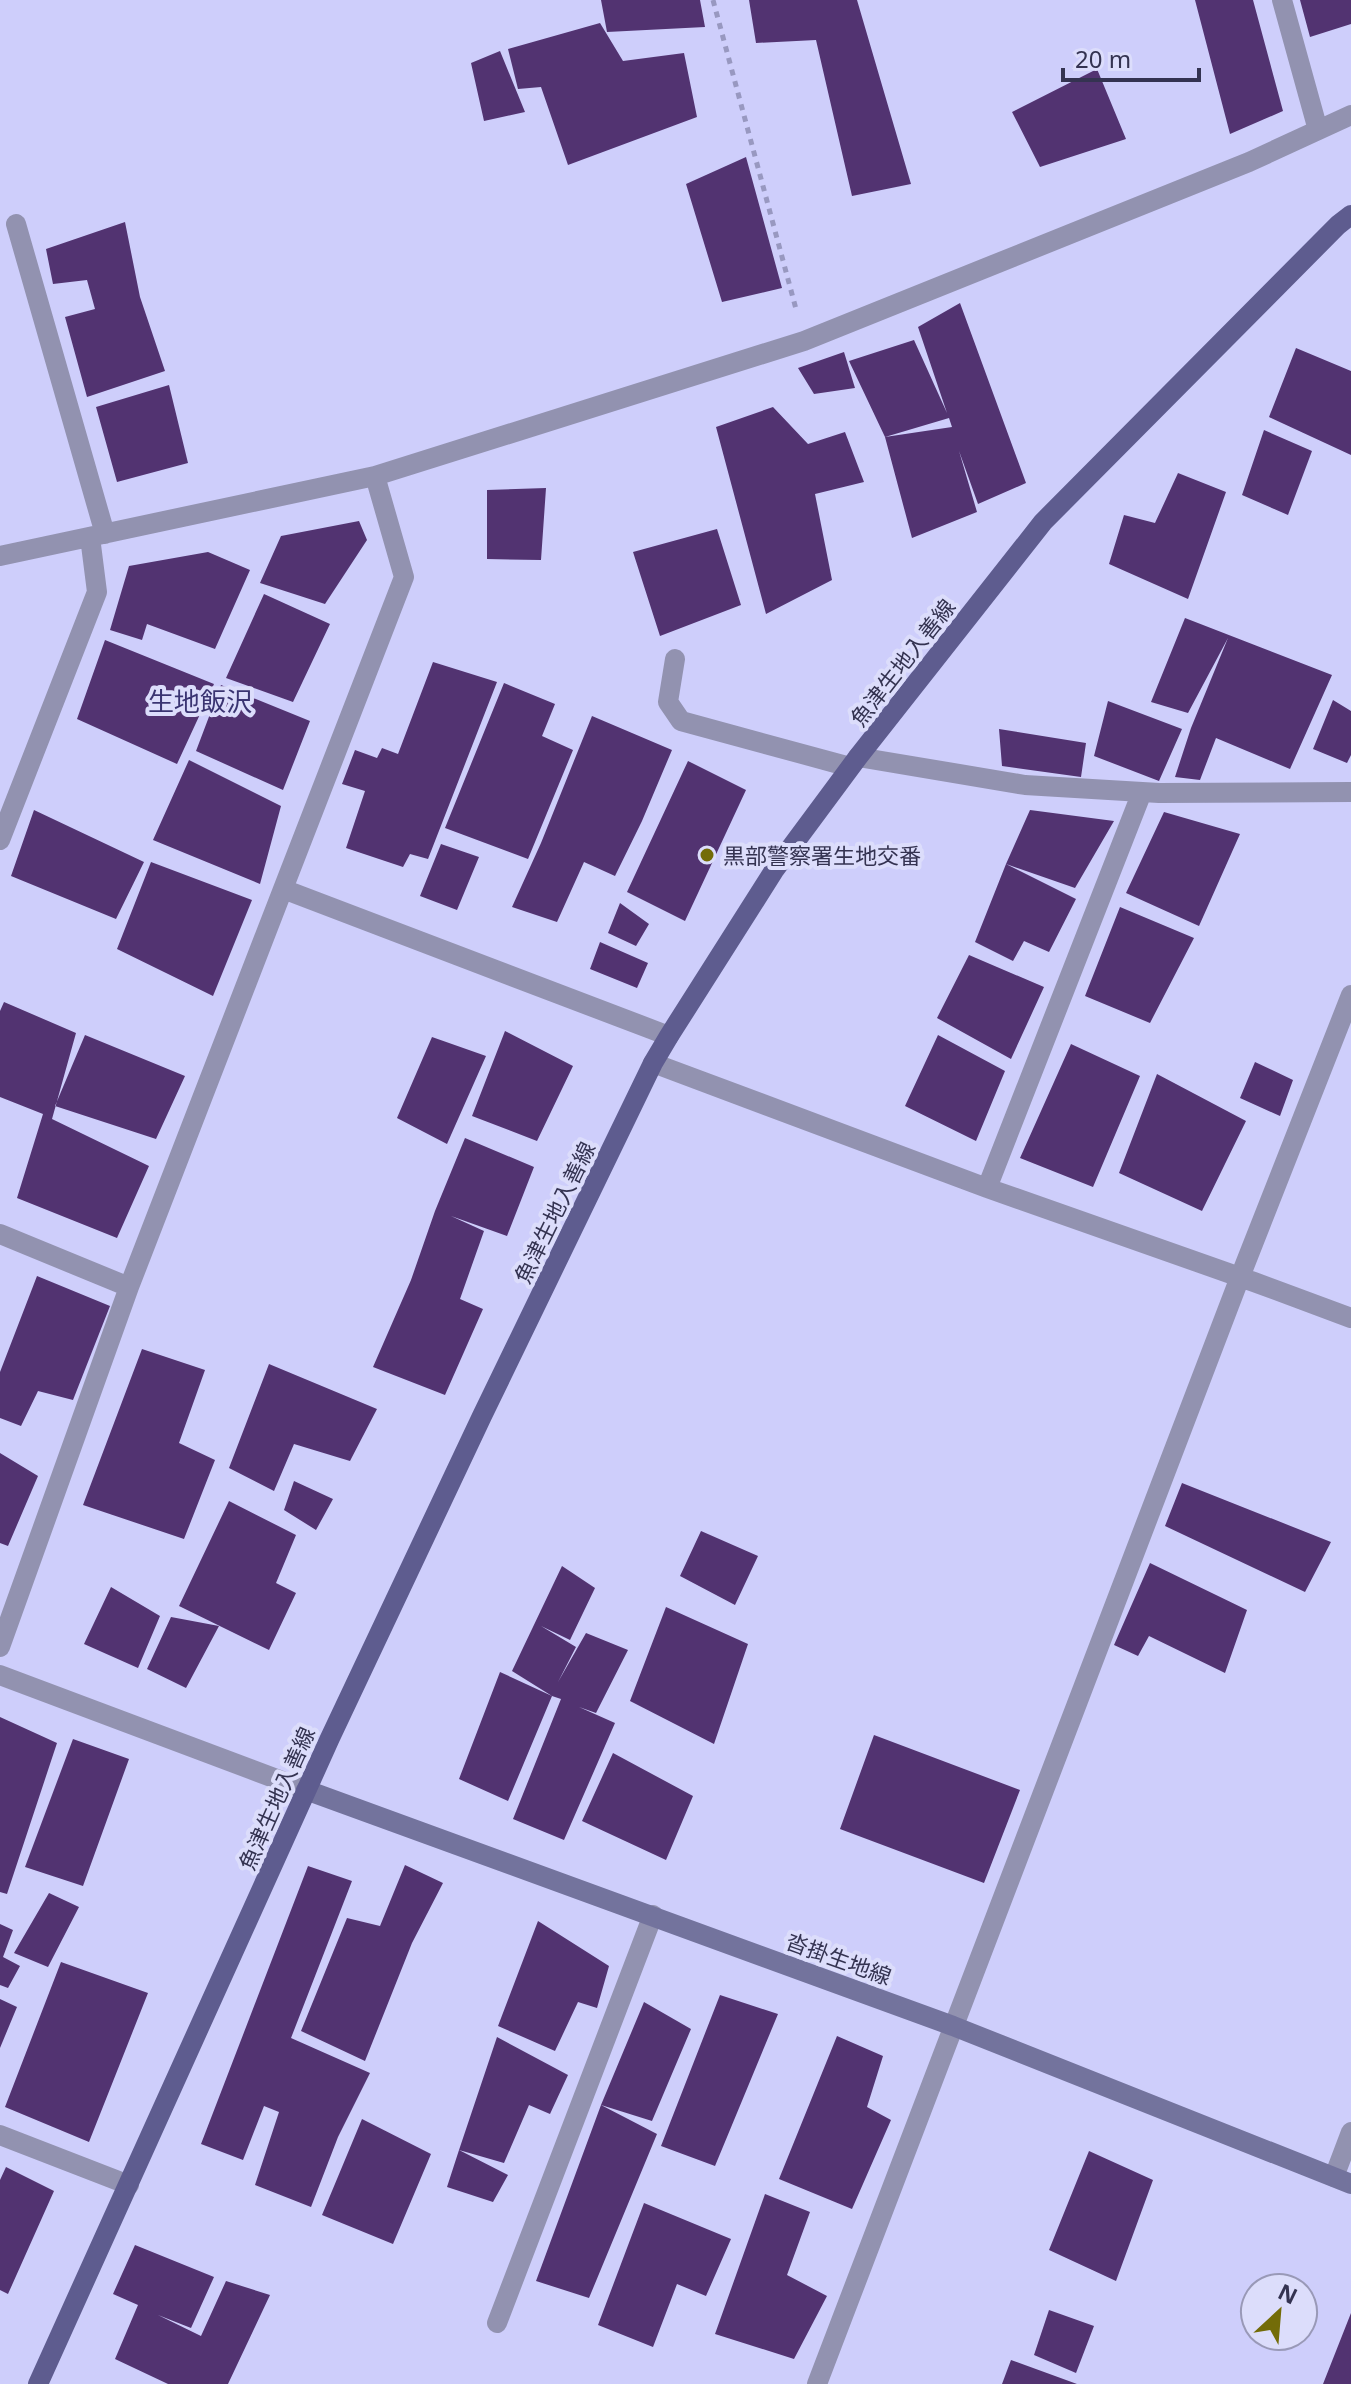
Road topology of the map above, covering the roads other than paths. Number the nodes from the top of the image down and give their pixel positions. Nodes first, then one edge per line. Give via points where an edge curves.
1 (1282, 0) edge
2 (1351, 115) edge
3 (1318, 130) junction
4 (1347, 223) edge
5 (16, 224) dead end
6 (375, 476) junction
7 (97, 536) junction
8 (0, 556) edge
9 (675, 659) dead end
10 (854, 762) junction
11 (1142, 792) junction
12 (1351, 792) edge
13 (0, 840) edge
14 (283, 889) junction
15 (1351, 995) edge
16 (669, 1036) junction
17 (653, 1063) junction
18 (987, 1188) junction
19 (0, 1234) edge
20 (1240, 1277) junction
21 (129, 1287) junction
22 (1351, 1318) edge
23 (0, 1647) edge
24 (0, 1675) edge
25 (306, 1790) junction
26 (653, 1915) junction
27 (953, 2026) junction
28 (1351, 2132) edge
29 (0, 2135) edge
30 (1342, 2181) edge
31 (129, 2185) junction
32 (497, 2323) dead end
33 (38, 2384) edge
34 (817, 2384) edge

1 - 3 street
2 - 3 street
3 - 6 street via 804,341
4 - 10 main road, 魚津生地入善線 via 1043,522
5 - 7 street
6 - 7 street
6 - 14 street via 404,577
7 - 8 street
7 - 13 street via 97,592
9 - 10 street via 668,702 681,721
10 - 11 street via 1025,785
10 - 16 main road, 魚津生地入善線 via 775,869
11 - 12 street
11 - 18 street
14 - 16 street
14 - 21 street
15 - 20 street
16 - 17 main road, 魚津生地入善線
17 - 18 street
17 - 25 main road, 魚津生地入善線
18 - 20 street
19 - 21 street
20 - 22 street
20 - 27 street
21 - 23 street
24 - 25 street
25 - 26 main road, 沓掛生地線
25 - 31 main road, 魚津生地入善線
26 - 27 main road, 沓掛生地線
26 - 32 street
27 - 30 main road, 沓掛生地線
27 - 34 street
28 - 30 street
29 - 31 street
31 - 33 main road, 魚津生地入善線

